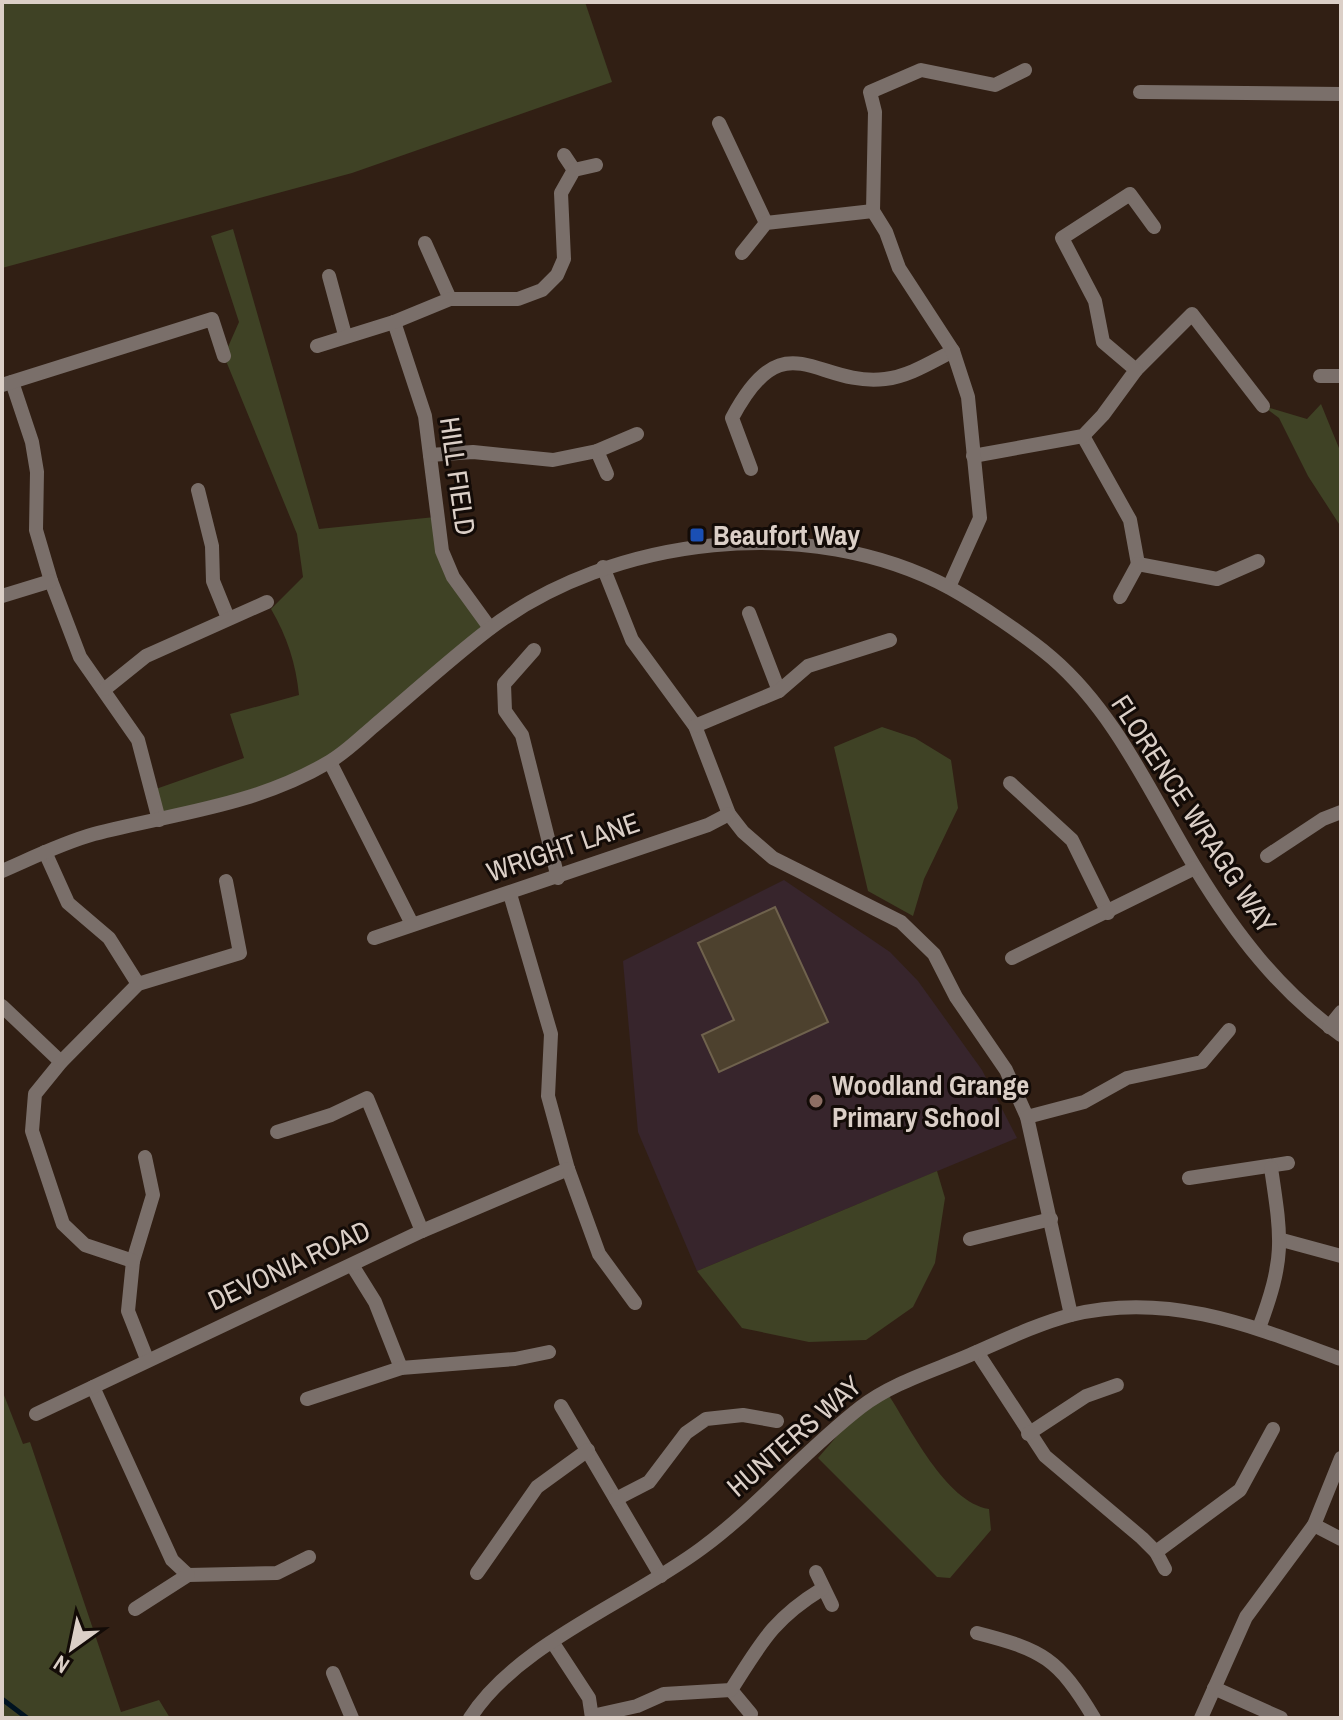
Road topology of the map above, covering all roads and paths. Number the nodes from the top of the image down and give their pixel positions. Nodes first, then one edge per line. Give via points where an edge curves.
1 (1025, 70) dead end
2 (1140, 92) dead end
3 (1341, 94) edge
4 (719, 123) dead end
5 (564, 155) dead end
6 (596, 165) dead end
7 (574, 170) junction
8 (873, 211) junction
9 (766, 223) junction
10 (1154, 227) dead end
11 (425, 243) dead end
12 (742, 253) dead end
13 (329, 276) dead end
14 (450, 299) junction
15 (394, 322) junction
16 (345, 335) junction
17 (317, 346) dead end
18 (953, 351) junction
19 (224, 356) dead end
20 (1136, 370) junction
21 (1320, 376) dead end
22 (1341, 376) edge
23 (7, 384) edge
24 (1263, 406) dead end
25 (637, 434) dead end
26 (1083, 436) junction
27 (597, 451) junction
28 (430, 455) junction
29 (973, 456) junction
30 (751, 469) dead end
31 (607, 474) dead end
32 (198, 490) dead end
33 (1258, 561) dead end
34 (1138, 564) junction
35 (603, 567) junction
36 (51, 581) junction
37 (949, 587) junction
38 (2, 596) edge
39 (1120, 597) dead end
40 (267, 602) dead end
41 (749, 613) dead end
42 (228, 618) junction
43 (490, 628) junction
44 (890, 640) dead end
45 (534, 650) dead end
46 (105, 689) junction
47 (779, 691) junction
48 (695, 726) junction
49 (330, 762) junction
50 (1010, 783) dead end
51 (1341, 812) edge
52 (729, 814) junction
53 (159, 820) junction
54 (45, 852) junction
55 (1267, 856) dead end
56 (1195, 868) junction
57 (2, 871) edge
58 (558, 878) junction
59 (226, 881) dead end
60 (510, 894) junction
61 (1108, 913) junction
62 (412, 924) junction
63 (374, 938) dead end
64 (1012, 958) dead end
65 (138, 984) junction
66 (2, 1006) edge
67 (1341, 1012) edge
68 (1229, 1030) dead end
69 (1335, 1031) edge
70 (61, 1062) junction
71 (1027, 1117) junction
72 (277, 1132) dead end
73 (145, 1157) dead end
74 (1288, 1163) dead end
75 (1271, 1168) junction
76 (568, 1169) junction
77 (1189, 1178) dead end
78 (1051, 1219) junction
79 (422, 1231) junction
80 (970, 1239) dead end
81 (1282, 1240) junction
82 (1341, 1256) edge
83 (133, 1261) junction
84 (352, 1265) junction
85 (635, 1303) dead end
86 (1071, 1315) junction
87 (1259, 1328) junction
88 (549, 1352) dead end
89 (977, 1352) junction
90 (147, 1359) junction
91 (1341, 1359) edge
92 (401, 1368) junction
93 (1117, 1385) dead end
94 (93, 1387) junction
95 (307, 1399) dead end
96 (561, 1406) dead end
97 (36, 1414) dead end
98 (777, 1421) dead end
99 (1273, 1429) dead end
100 (1028, 1434) junction
101 (588, 1450) junction
102 (1341, 1458) edge
103 (616, 1499) junction
104 (1314, 1525) junction
105 (1341, 1539) edge
106 (1156, 1552) junction
107 (309, 1557) dead end
108 (1165, 1569) dead end
109 (816, 1572) dead end
110 (477, 1573) dead end
111 (188, 1575) junction
112 (661, 1576) junction
113 (822, 1589) junction
114 (832, 1605) dead end
115 (135, 1609) dead end
116 (977, 1633) dead end
117 (553, 1643) junction
118 (333, 1673) dead end
119 (1214, 1688) junction
120 (731, 1690) junction
121 (751, 1714) dead end
122 (592, 1717) edge
123 (1092, 1717) edge
124 (352, 1718) edge
125 (470, 1718) edge
126 (1201, 1718) edge
127 (1281, 1718) edge

1 - 8 street via 995,85 921,70 870,92 875,112
2 - 3 street
4 - 9 street
5 - 7 street
6 - 7 street
7 - 14 street via 561,193 564,259 557,275 542,290 518,299
8 - 9 street
8 - 18 street via 899,268
9 - 12 street
10 - 20 street via 1130,194 1062,238 1095,301 1103,342
11 - 14 street
13 - 16 street
14 - 15 street
15 - 16 street
15 - 28 street, HILL FIELD via 425,416
16 - 17 street
18 - 29 street via 968,397
18 - 30 street via 906,375 884,379 805,362 769,372 727,416
19 - 23 street via 212,319
20 - 24 street via 1192,314
20 - 26 street
21 - 22 street
23 - 36 street via 32,442 36,530
25 - 27 street
26 - 29 street
26 - 34 street via 1130,520
27 - 28 street via 553,460 473,452
27 - 31 street
28 - 43 street, HILL FIELD via 442,551 453,577
29 - 37 street via 980,518
32 - 42 street via 212,546 213,581
33 - 34 street via 1217,579
34 - 39 street
35 - 37 street, FLORENCE WRAGG WAY via 720,543 793,544 881,561
35 - 43 street, FLORENCE WRAGG WAY via 547,592
35 - 48 street via 632,640
36 - 38 street
36 - 46 street via 80,657
37 - 56 street, FLORENCE WRAGG WAY via 1052,659 1099,710
40 - 42 street
41 - 47 street
42 - 46 street via 146,656
43 - 49 street, FLORENCE WRAGG WAY
44 - 47 street via 808,666
45 - 58 street via 504,684 505,711 522,735
46 - 53 street via 138,740
47 - 48 street
48 - 52 street
49 - 53 street, FLORENCE WRAGG WAY via 261,797
49 - 62 street
50 - 61 street via 1072,840
51 - 55 street
52 - 58 street, WRIGHT LANE
52 - 71 street via 773,858 901,922 917,936 934,954 1006,1070
53 - 54 street, FLORENCE WRAGG WAY via 90,835
54 - 57 street, FLORENCE WRAGG WAY
54 - 65 street via 68,903 109,938
56 - 61 street
56 - 69 street, FLORENCE WRAGG WAY via 1250,951
58 - 60 street, WRIGHT LANE
59 - 65 street via 240,953
60 - 62 street, WRIGHT LANE
60 - 76 street via 551,1034 548,1096
61 - 64 street
62 - 63 street, WRIGHT LANE
65 - 70 street
66 - 70 street
67 - 69 street
68 - 71 street via 1202,1062 1127,1078 1084,1102
70 - 83 street via 35,1094 32,1131 63,1224 85,1245
71 - 78 street
72 - 79 street via 367,1098
73 - 83 street via 153,1195
74 - 75 street
75 - 77 street
75 - 81 street
76 - 79 street, DEVONIA ROAD
76 - 85 street via 599,1254
78 - 80 street
78 - 86 street
79 - 84 street, DEVONIA ROAD
81 - 82 street
81 - 87 street via 1277,1278
83 - 90 street via 128,1311
84 - 90 street, DEVONIA ROAD
84 - 92 street via 375,1302
86 - 87 street, HUNTERS WAY via 1145,1306 1208,1313
86 - 89 street, HUNTERS WAY
87 - 91 street, HUNTERS WAY
88 - 92 street
89 - 100 street
89 - 112 street, HUNTERS WAY via 863,1406 809,1449 751,1508
90 - 94 street, DEVONIA ROAD
92 - 95 street
93 - 100 street via 1086,1396
94 - 97 street, DEVONIA ROAD
94 - 111 street via 172,1560
96 - 101 street
98 - 103 street via 743,1415 706,1419 686,1433 649,1482
99 - 106 street via 1240,1490
100 - 106 street via 1045,1456
101 - 103 street
101 - 110 street via 537,1487
102 - 104 street
103 - 112 street
104 - 105 street
104 - 119 street via 1246,1617
106 - 108 street
107 - 111 street via 277,1573
109 - 113 street
111 - 115 street
112 - 117 street, HUNTERS WAY
113 - 114 street
113 - 120 street via 771,1627
116 - 123 street via 1027,1646 1061,1669
117 - 122 street via 589,1698
117 - 125 street, HUNTERS WAY via 502,1676
118 - 124 street
119 - 126 street
119 - 127 street
120 - 121 street
120 - 122 street via 664,1694

